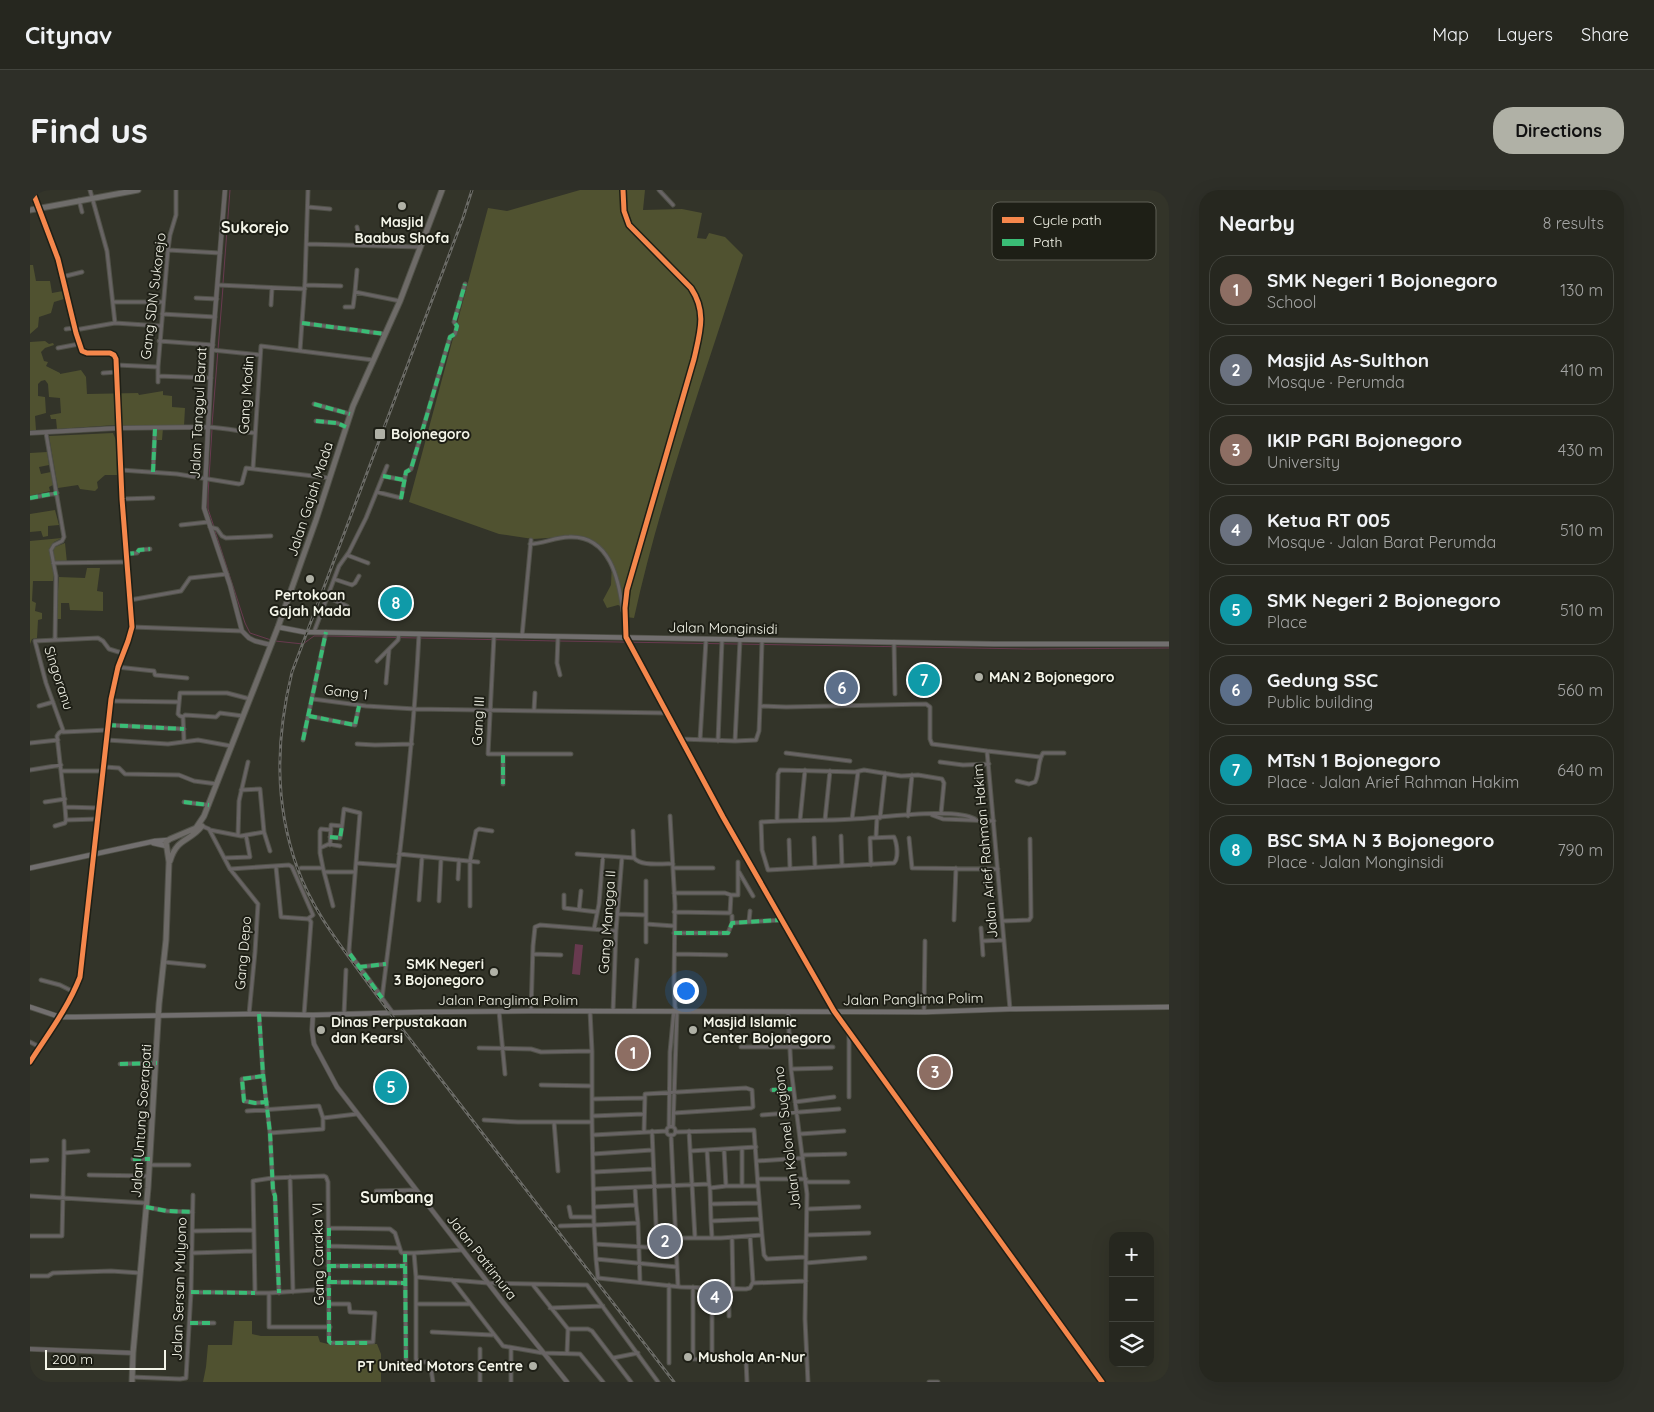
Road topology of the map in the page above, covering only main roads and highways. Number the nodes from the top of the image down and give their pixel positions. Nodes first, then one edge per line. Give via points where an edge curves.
1 (138, 190) edge
2 (442, 190) edge
3 (30, 210) edge
4 (278, 627) junction
5 (1169, 644) edge
6 (200, 825) junction
7 (169, 841) junction
8 (176, 847) junction
9 (169, 862) junction
10 (30, 868) edge
11 (30, 1007) edge
12 (1169, 1007) edge
13 (159, 1015) junction
14 (132, 1380) edge

1 - 3 main road
2 - 4 highway, Jalan Gajah Mada via 400,301 350,414
4 - 5 main road, Jalan Monginsidi via 325,635 494,639 522,636 558,640 722,643
4 - 6 highway, Jalan Gajah Mada
6 - 7 highway
6 - 8 highway, Jalan Gajah Mada via 198,831
7 - 8 highway via 176,841
7 - 8 highway via 170,849
7 - 9 highway
7 - 10 main road via 150,842
8 - 9 highway
9 - 13 highway, Jalan Untung Soerapati
11 - 13 main road via 60,1017
12 - 13 main road, Jalan Panglima Polim via 924,1012 675,1010
13 - 14 highway, Jalan Untung Soerapati

